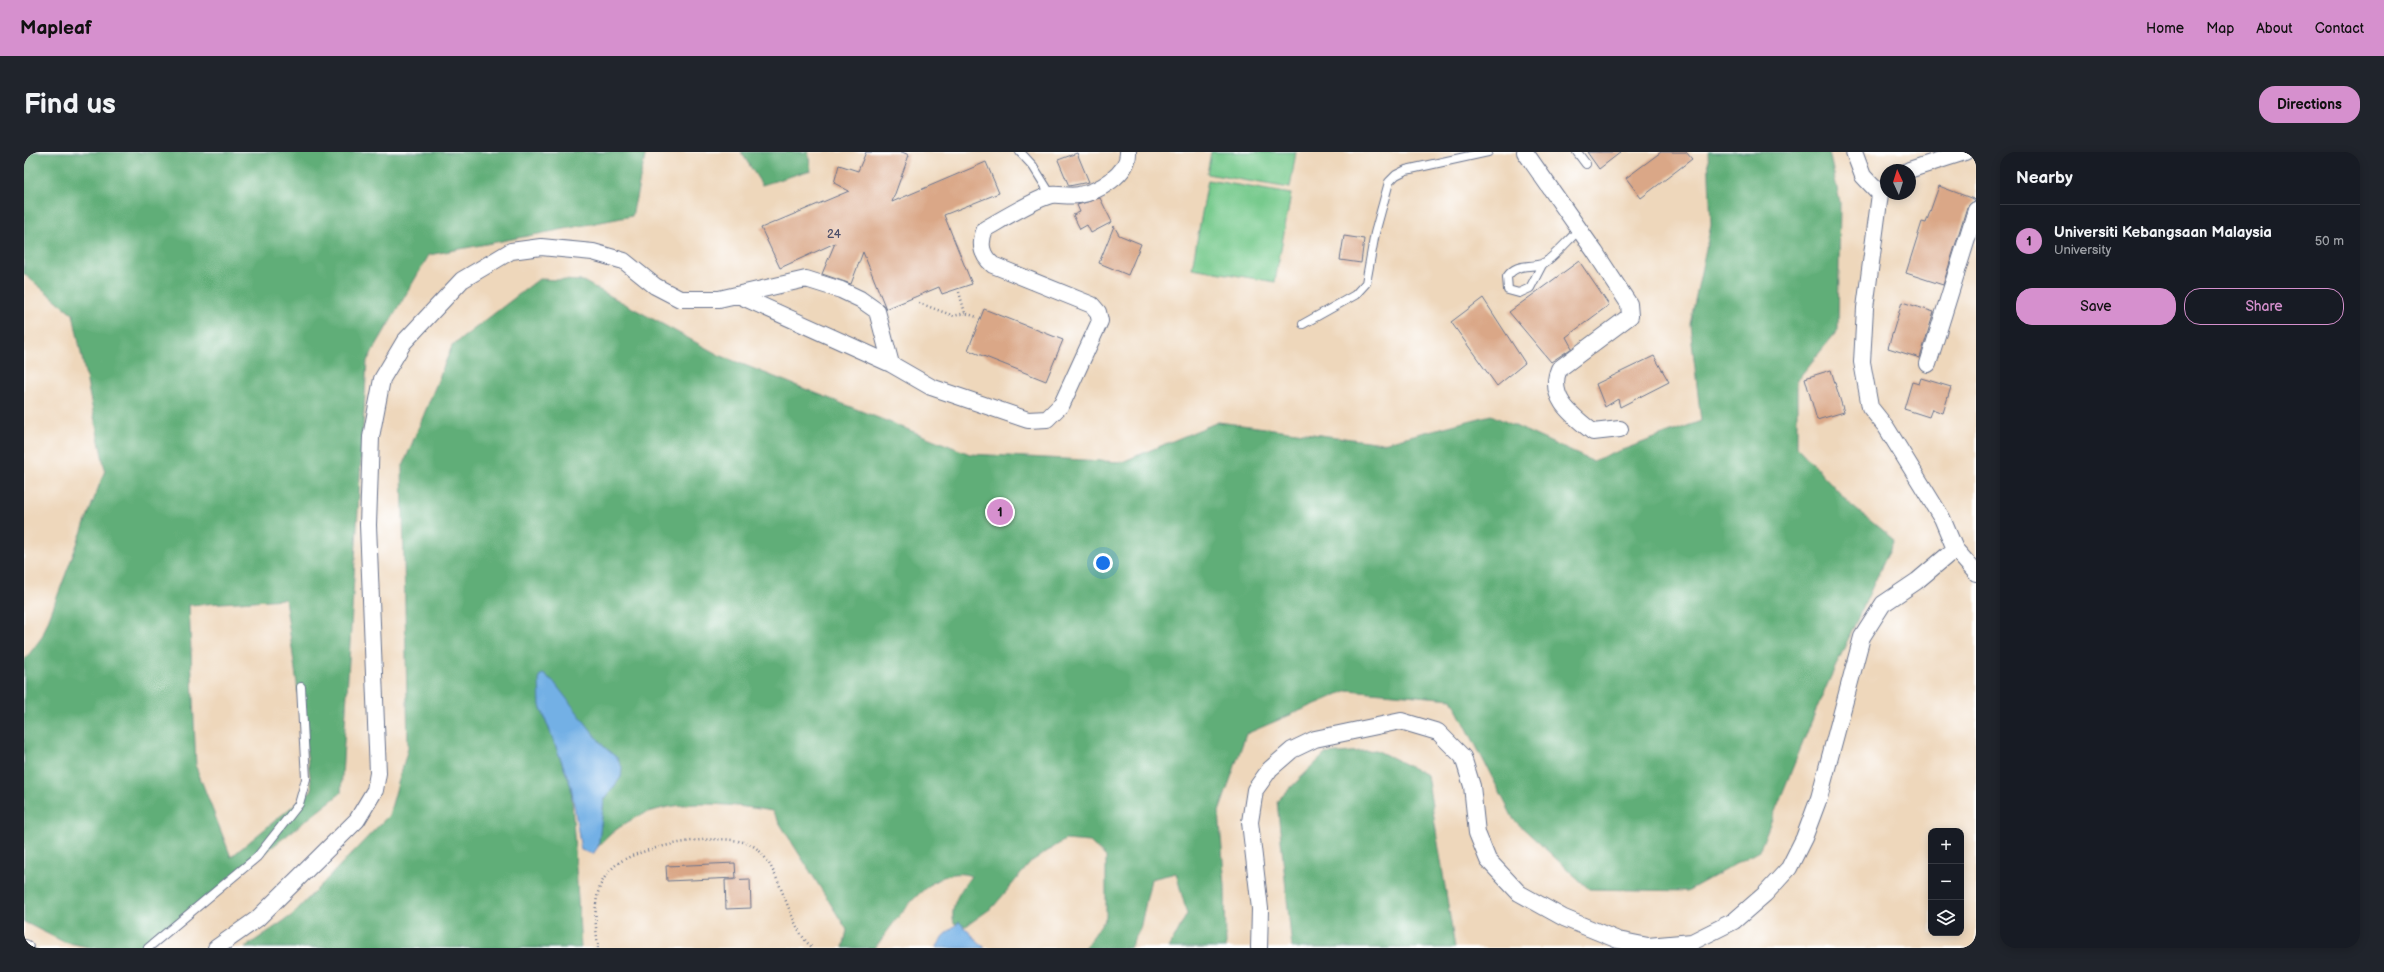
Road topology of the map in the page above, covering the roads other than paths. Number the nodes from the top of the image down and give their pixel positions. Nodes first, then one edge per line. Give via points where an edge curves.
1 (1020, 152) edge
2 (1128, 152) edge
3 (1488, 152) edge
4 (1525, 152) edge
5 (1577, 152) edge
6 (1854, 152) edge
7 (1965, 152) edge
8 (1586, 164) dead end
9 (1916, 168) edge
10 (1880, 189) edge
11 (1051, 195) junction
12 (1882, 200) edge
13 (1976, 210) edge
14 (1579, 230) junction
15 (1544, 263) junction
16 (738, 295) junction
17 (1303, 324) dead end
18 (891, 364) junction
19 (1928, 364) dead end
20 (1620, 429) dead end
21 (1955, 549) junction
22 (1976, 573) edge
23 (301, 687) dead end
24 (148, 948) edge
25 (216, 948) edge
26 (1258, 948) edge

1 - 11 lane via 1033,166
2 - 11 street via 1128,158 1121,171 1110,183 1080,195
3 - 17 lane via 1406,170 1396,175 1390,182 1377,226 1366,283 1355,295
4 - 14 street
5 - 8 lane
6 - 10 street via 1863,176
7 - 9 street
11 - 18 street via 985,229 982,249 985,258 993,265 1092,305 1098,312 1100,321 1062,404 1047,419 1028,420 931,387
12 - 21 street via 1865,308 1862,362 1870,407 1886,427 1942,518
13 - 19 street
14 - 15 lane
14 - 20 street via 1600,258 1631,310 1630,316 1559,369 1555,387 1568,413 1594,432
15 - 15 lane via 1518,267 1511,272 1507,277 1508,290 1519,293 1530,288
16 - 18 street
16 - 18 street via 806,279 841,290 877,311
16 - 25 street via 719,299 680,299 655,286 624,261 593,252 541,247 511,251 462,280 404,342 382,379 371,437 368,525 378,772 374,790 356,820 306,872 257,919
21 - 22 street
21 - 26 street via 1917,581 1883,604 1862,637 1819,798 1804,838 1789,868 1765,894 1734,921 1692,942 1648,946 1618,940 1564,918 1518,893 1488,860 1477,833 1472,786 1462,757 1438,732 1401,721 1315,739 1292,750 1270,769 1255,790 1250,822 1260,909
23 - 24 lane via 306,778 299,804 257,857

